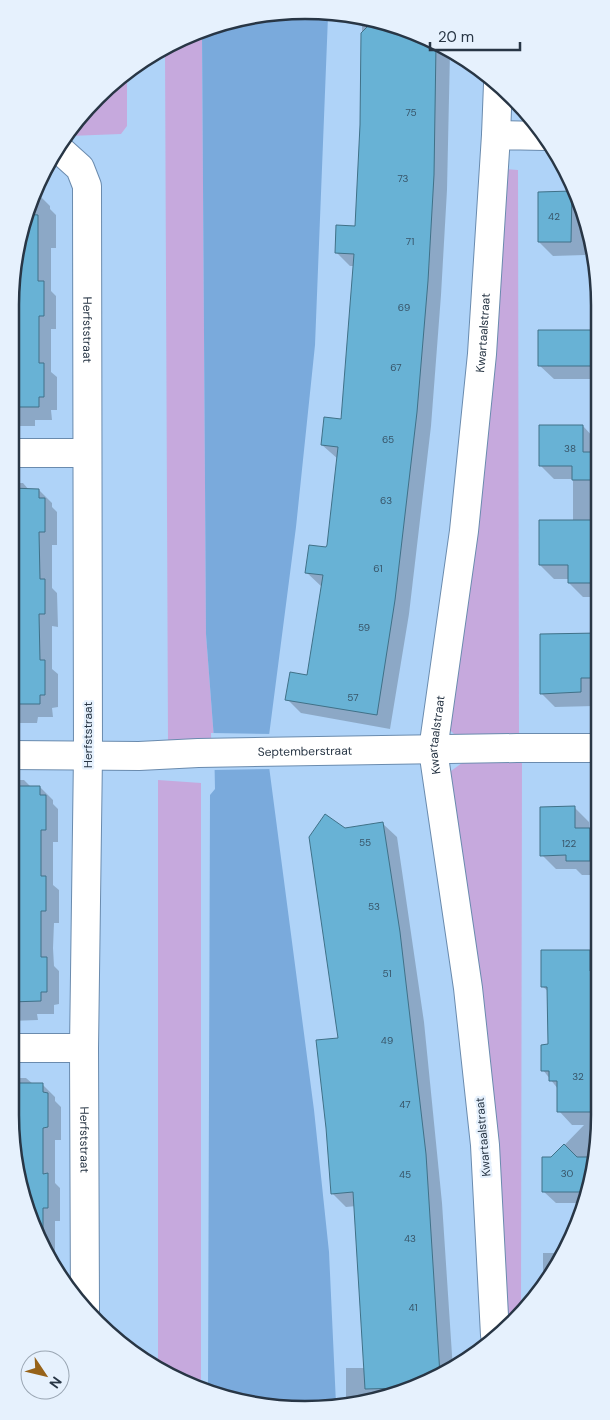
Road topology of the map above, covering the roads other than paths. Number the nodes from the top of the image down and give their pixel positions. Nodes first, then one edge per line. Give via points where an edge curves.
1 (498, 94) edge
2 (496, 136) junction
3 (536, 136) edge
4 (68, 156) edge
5 (19, 453) edge
6 (87, 453) junction
7 (591, 748) edge
8 (433, 750) junction
9 (88, 754) junction
10 (19, 755) edge
11 (19, 1048) edge
12 (84, 1048) junction
13 (85, 1298) edge
14 (495, 1329) edge

1 - 2 street, Kwartaalstraat
2 - 3 street
2 - 8 street, Kwartaalstraat via 482,354 464,531
4 - 6 street, Herfststraat via 80,168 87,186
5 - 6 street
6 - 9 street, Herfststraat
7 - 8 street, Septemberstraat
8 - 9 street, Septemberstraat via 139,756
8 - 14 street, Kwartaalstraat via 468,988 484,1135
9 - 10 street, Septemberstraat
9 - 12 street, Herfststraat
11 - 12 street
12 - 13 street, Herfststraat

